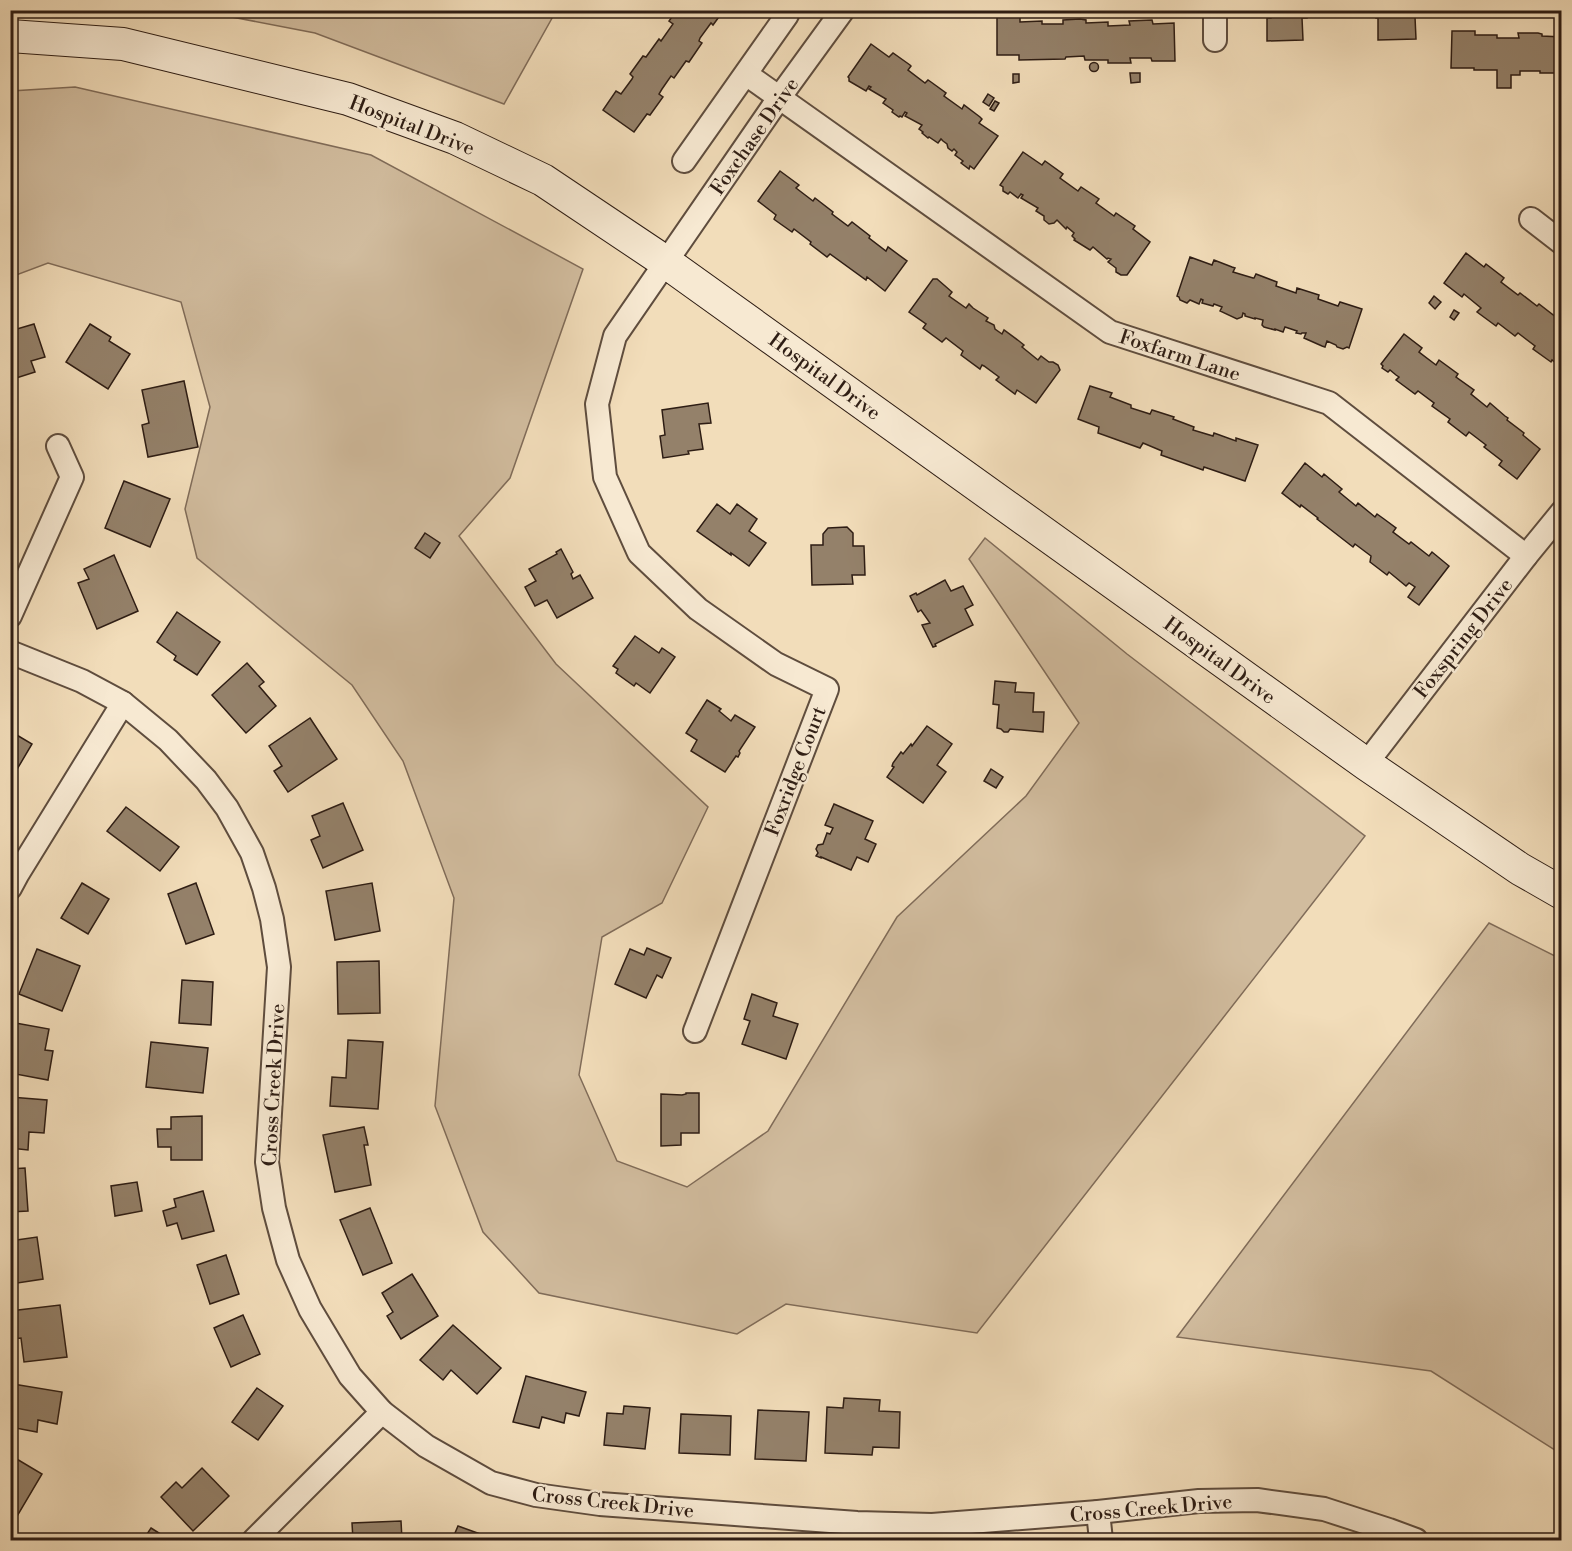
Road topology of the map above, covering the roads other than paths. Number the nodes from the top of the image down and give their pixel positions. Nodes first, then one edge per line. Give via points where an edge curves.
1 (843, 10) edge
2 (1215, 10) edge
3 (787, 15) dead end
4 (10, 36) edge
5 (1215, 40) dead end
6 (746, 74) junction
7 (779, 98) junction
8 (684, 161) dead end
9 (1531, 219) dead end
10 (1562, 243) edge
11 (667, 263) junction
12 (58, 446) dead end
13 (1562, 512) edge
14 (1526, 556) junction
15 (10, 616) edge
16 (10, 652) edge
17 (123, 703) junction
18 (1366, 764) junction
19 (10, 888) edge
20 (1562, 893) edge
21 (695, 1031) dead end
22 (382, 1412) junction
23 (1098, 1512) junction
24 (254, 1540) edge
25 (1101, 1540) edge
26 (1416, 1540) edge

1 - 7 street, Foxchase Drive
2 - 5 street
3 - 6 street
4 - 11 street, Hospital Drive via 123,44 348,99 454,138 543,180
6 - 7 street, Foxfarm Lane
6 - 8 street
7 - 11 street, Foxchase Drive
7 - 14 street, Foxfarm Lane via 1110,332 1329,403
9 - 10 street
11 - 18 street, Hospital Drive
11 - 21 street, Foxridge Court via 615,336 597,404 604,477 639,553 698,609 776,664 827,689
12 - 15 street via 72,477
13 - 14 street, Foxspring Drive
14 - 18 street, Foxspring Drive
16 - 17 street, Cross Creek Drive via 82,681
17 - 19 street
17 - 22 street, Cross Creek Drive via 168,740 206,780 252,853 272,919 279,967 267,1162 274,1208 288,1260 310,1310 350,1376
18 - 20 street, Hospital Drive via 1520,869
22 - 23 street, Cross Creek Drive via 417,1441 491,1484 600,1504 932,1525
22 - 24 street
23 - 25 street
23 - 26 street, Cross Creek Drive via 1199,1501 1257,1500 1324,1509

